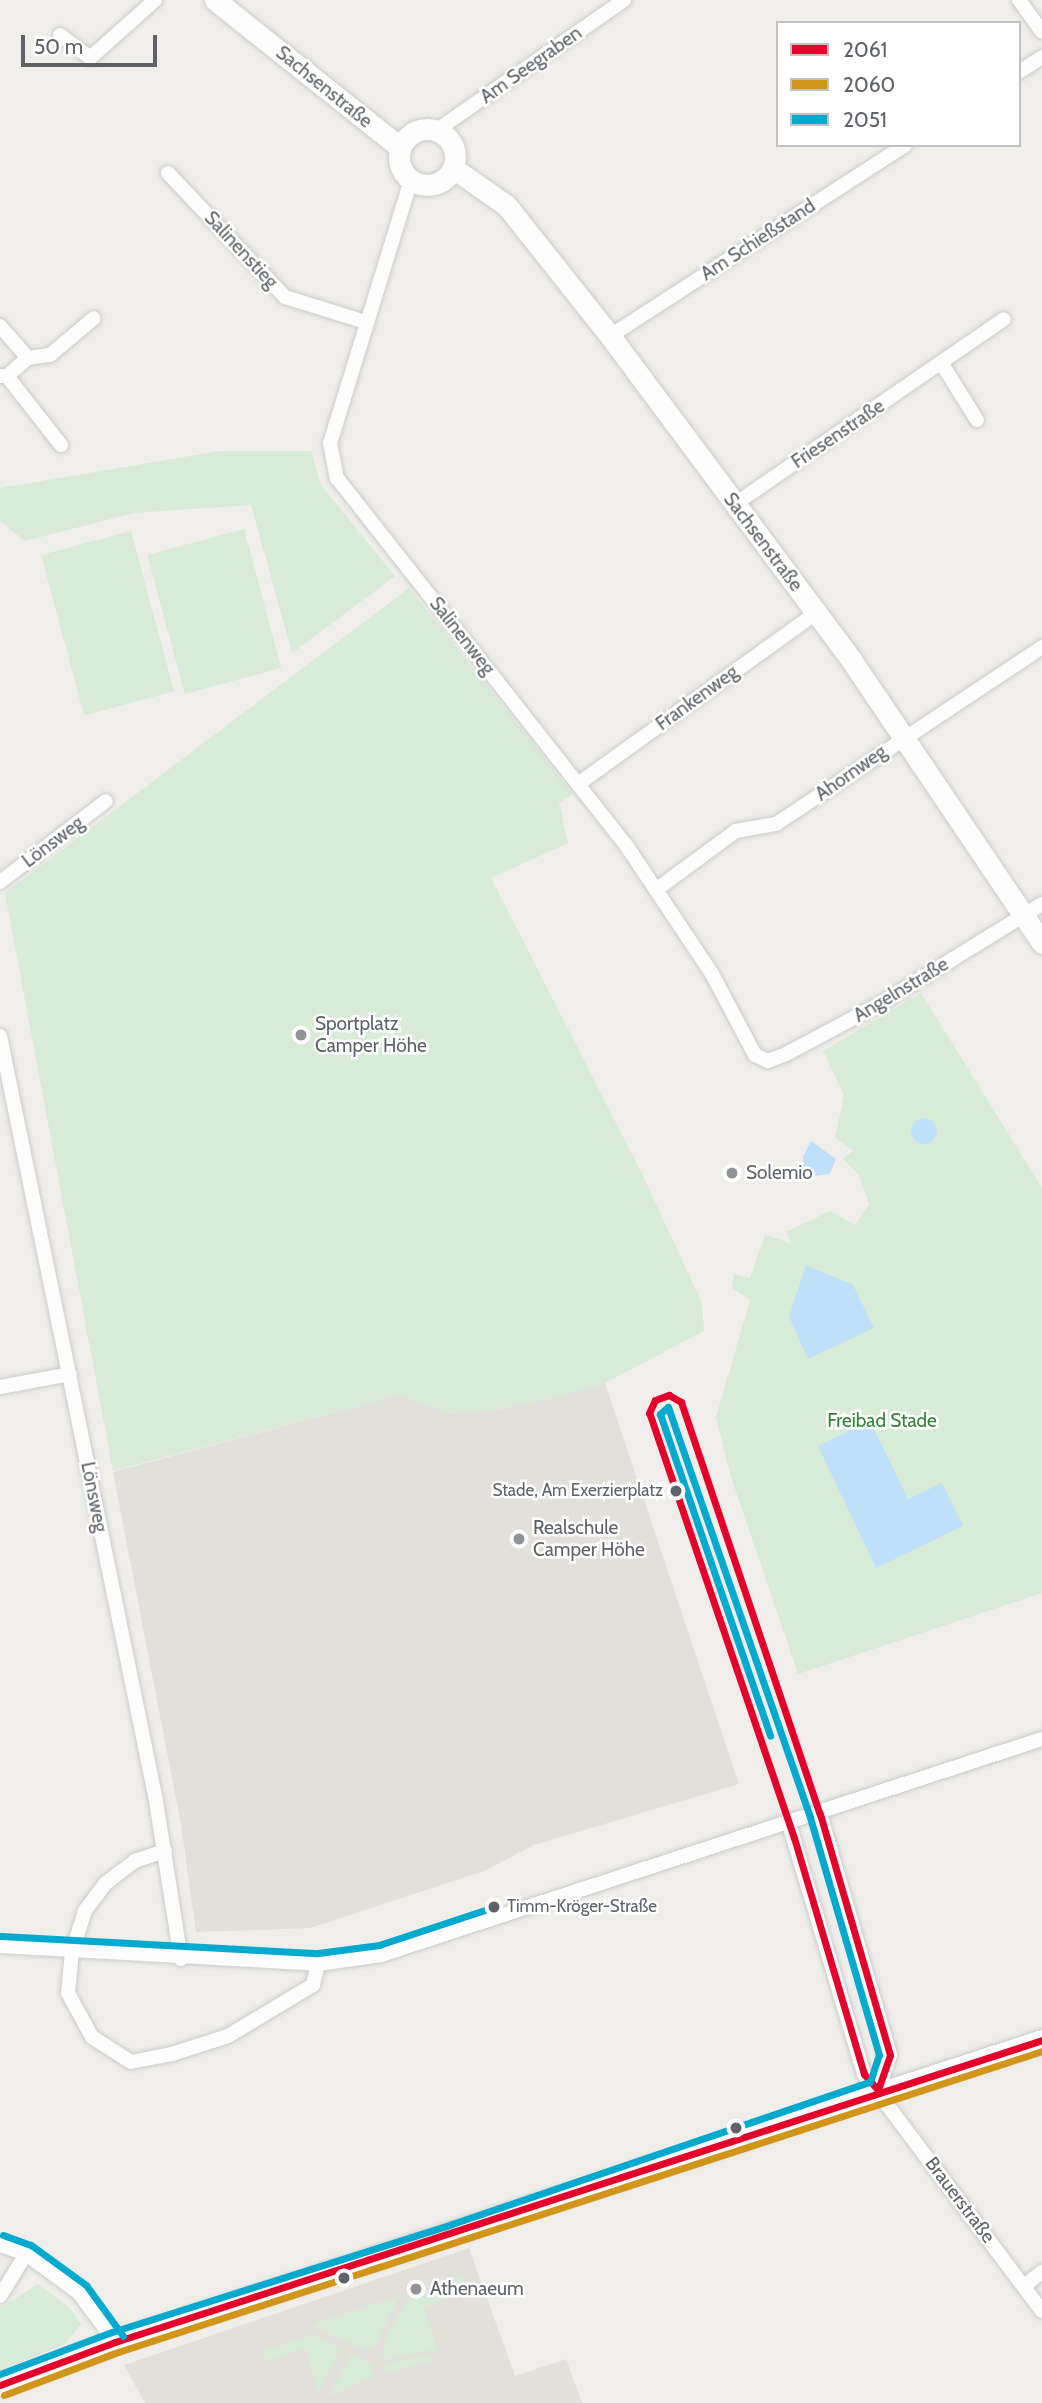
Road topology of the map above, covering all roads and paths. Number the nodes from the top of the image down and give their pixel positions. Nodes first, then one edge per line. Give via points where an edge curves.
1 (155, 0) edge
2 (624, 0) edge
3 (1019, 0) edge
4 (220, 1) edge
5 (1042, 32) edge
6 (60, 35) dead end
7 (1042, 57) edge
8 (1021, 71) edge
9 (437, 130) junction
10 (400, 147) junction
11 (902, 147) edge
12 (453, 168) junction
13 (168, 173) dead end
14 (411, 180) junction
15 (94, 318) dead end
16 (1004, 319) dead end
17 (366, 322) junction
18 (0, 326) edge
19 (610, 336) junction
20 (28, 358) junction
21 (942, 364) junction
22 (3, 376) edge
23 (977, 420) dead end
24 (61, 445) dead end
25 (735, 504) junction
26 (816, 612) junction
27 (1042, 647) edge
28 (904, 737) junction
29 (578, 784) junction
30 (106, 801) dead end
31 (0, 882) edge
32 (657, 889) junction
33 (1033, 910) edge
34 (1042, 943) edge
35 (0, 1036) edge
36 (755, 1055) joint
37 (70, 1374) junction
38 (0, 1387) edge
39 (1042, 1739) edge
40 (820, 1814) junction
41 (789, 1824) junction
42 (164, 1851) junction
43 (0, 1947) edge
44 (72, 1952) junction
45 (181, 1959) junction
46 (318, 1964) junction
47 (1042, 2040) edge
48 (878, 2090) junction
49 (0, 2245) edge
50 (26, 2254) junction
51 (1042, 2272) edge
52 (1024, 2286) junction
53 (0, 2296) edge
54 (1042, 2311) edge
55 (115, 2342) junction
56 (0, 2385) edge

1 - 6 street via 90,58
2 - 9 street, Am Seegraben
3 - 5 street
4 - 10 street, Sachsenstraße
7 - 8 street
9 - 10 street via 411,133
9 - 12 street via 455,150
10 - 14 street via 400,166
11 - 19 street, Am Schießstand
12 - 14 street via 435,184
12 - 19 street, Sachsenstraße via 507,206
13 - 17 street, Salinenstieg via 285,297
14 - 17 street, Salinenweg
15 - 20 street via 50,355
16 - 21 street, Friesenstraße
17 - 29 street, Salinenweg via 330,443 337,478
18 - 20 street
19 - 25 street, Sachsenstraße
20 - 22 street
21 - 23 street
21 - 25 street, Friesenstraße
22 - 24 street
25 - 26 street, Sachsenstraße
26 - 28 street, Sachsenstraße
26 - 29 street, Frankenweg
27 - 28 street, Ahornweg
28 - 32 street, Ahornweg via 776,824 736,831
28 - 33 street, Sachsenstraße
29 - 32 street, Salinenweg
30 - 31 street, Lönsweg
32 - 36 street, Salinenweg via 712,974
33 - 34 street, Sachsenstraße
33 - 36 street, Angelnstraße via 880,1004 786,1054 768,1061
35 - 37 street, Lönsweg
37 - 38 street
37 - 42 street, Lönsweg
39 - 40 street
40 - 41 street
40 - 48 street via 890,2055
41 - 46 street via 381,1955
41 - 48 street, Brauerstraße via 864,2074
42 - 44 street via 135,1861 105,1884 85,1911
42 - 45 street, Lönsweg
43 - 44 street
44 - 45 street
44 - 46 street via 68,1993 92,2037 131,2062 228,2036 313,1984
45 - 46 street
47 - 48 street
48 - 52 street, Brauerstraße
48 - 55 street via 455,2234
49 - 50 street
50 - 53 street
50 - 55 street via 79,2293
51 - 52 street
52 - 54 street, Brauerstraße
55 - 56 street

